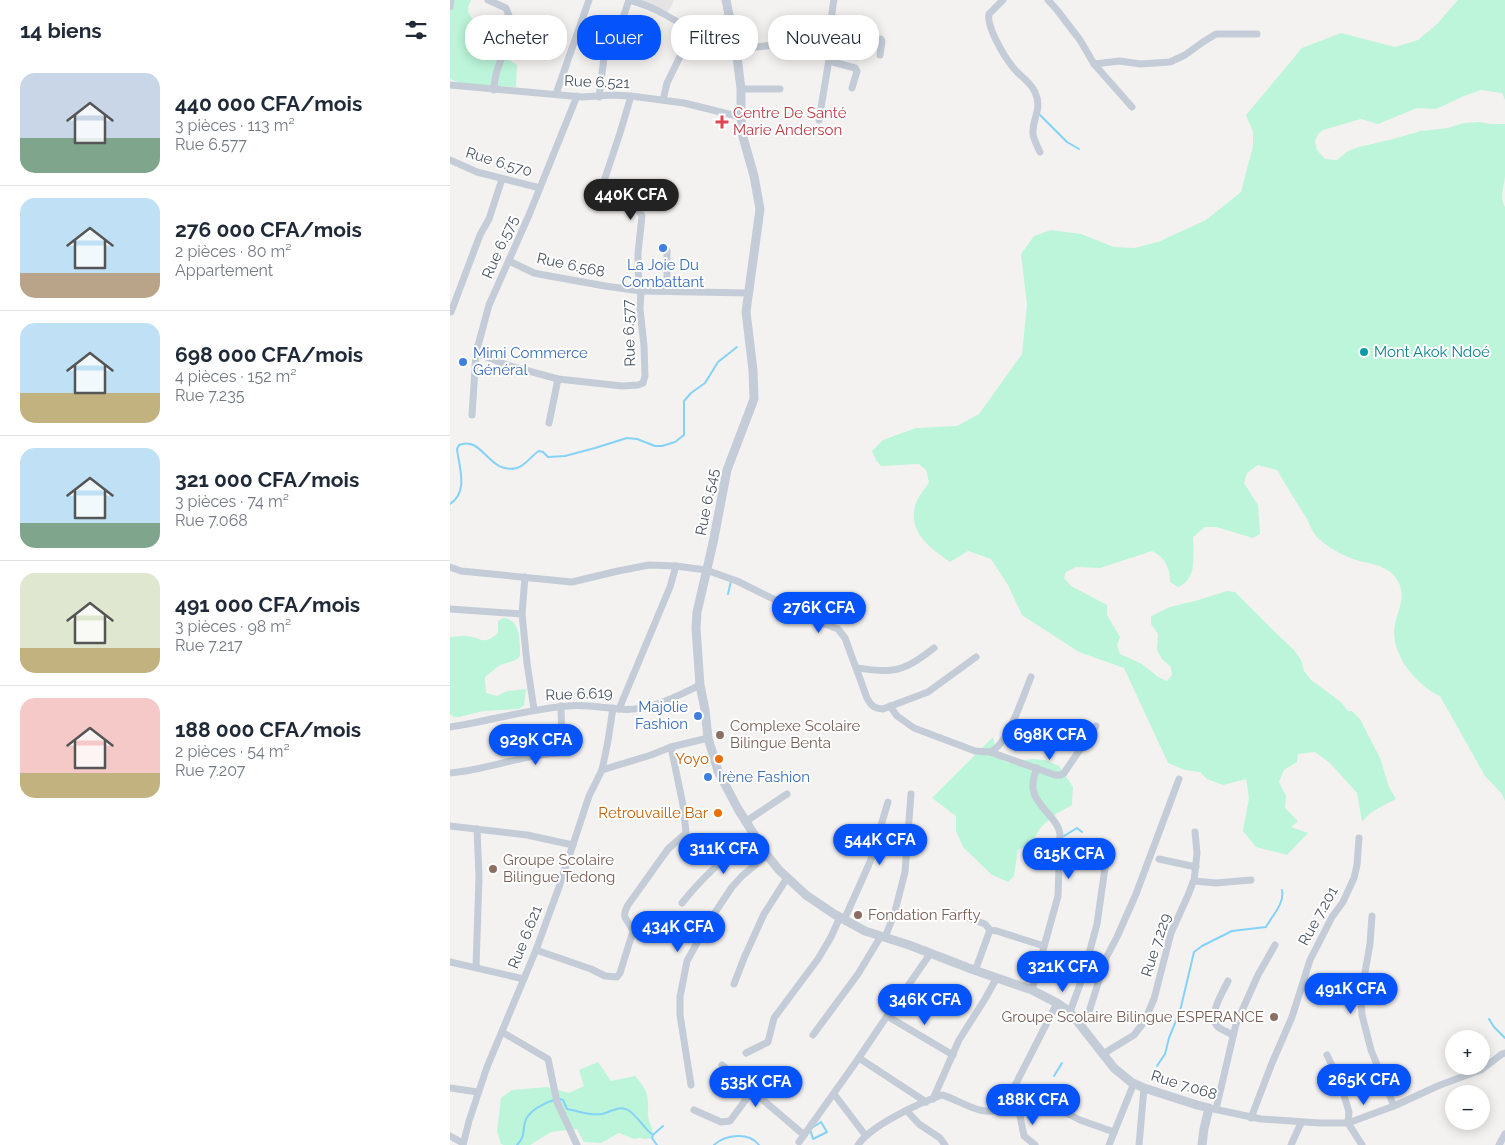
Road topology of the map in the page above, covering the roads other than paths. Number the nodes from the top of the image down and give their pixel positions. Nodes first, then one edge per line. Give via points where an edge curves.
1 (451, 0) edge
2 (488, 0) edge
3 (589, 0) edge
4 (629, 0) edge
5 (726, 0) edge
6 (834, 0) edge
7 (1002, 0) edge
8 (1048, 0) edge
9 (450, 7) edge
10 (730, 15) edge
11 (832, 15) edge
12 (671, 19) edge
13 (1257, 34) dead end
14 (879, 39) edge
15 (880, 55) dead end
16 (678, 60) edge
17 (737, 60) edge
18 (829, 62) joint
19 (1094, 64) junction
20 (450, 85) edge
21 (852, 88) dead end
22 (741, 89) junction
23 (780, 89) dead end
24 (494, 90) junction
25 (556, 94) junction
26 (577, 96) junction
27 (631, 96) junction
28 (599, 97) junction
29 (662, 100) junction
30 (1132, 107) dead end
31 (741, 117) junction
32 (818, 120) dead end
33 (1040, 152) dead end
34 (450, 160) edge
35 (502, 179) junction
36 (540, 188) junction
37 (667, 251) dead end
38 (509, 261) junction
39 (641, 291) junction
40 (667, 291) junction
41 (748, 293) junction
42 (451, 312) edge
43 (476, 353) junction
44 (558, 379) junction
45 (472, 415) dead end
46 (549, 423) dead end
47 (676, 566) junction
48 (450, 567) edge
49 (706, 570) junction
50 (525, 577) junction
51 (450, 609) edge
52 (522, 614) junction
53 (934, 648) dead end
54 (976, 657) dead end
55 (857, 668) junction
56 (1031, 678) dead end
57 (700, 684) junction
58 (561, 706) junction
59 (890, 706) junction
60 (616, 708) junction
61 (534, 710) junction
62 (1096, 726) dead end
63 (450, 727) edge
64 (708, 738) junction
65 (670, 747) junction
66 (990, 752) junction
67 (1038, 768) junction
68 (602, 770) junction
69 (450, 773) edge
70 (1180, 779) dead end
71 (787, 794) dead end
72 (911, 794) dead end
73 (888, 802) dead end
74 (745, 822) junction
75 (450, 826) edge
76 (477, 830) junction
77 (1195, 832) dead end
78 (1359, 838) dead end
79 (759, 841) junction
80 (573, 846) junction
81 (1107, 854) dead end
82 (767, 855) junction
83 (1159, 859) dead end
84 (1196, 868) junction
85 (787, 878) junction
86 (1251, 880) dead end
87 (1194, 881) junction
88 (682, 903) dead end
89 (954, 913) dead end
90 (1372, 916) dead end
91 (842, 919) junction
92 (990, 930) junction
93 (883, 936) junction
94 (1275, 945) dead end
95 (1044, 946) junction
96 (536, 950) junction
97 (930, 954) junction
98 (450, 962) edge
99 (476, 967) junction
100 (975, 971) junction
101 (524, 979) junction
102 (996, 979) junction
103 (1228, 981) dead end
104 (734, 984) dead end
105 (1032, 990) junction
106 (1057, 1003) junction
107 (1070, 1012) junction
108 (887, 1016) junction
109 (1079, 1023) junction
110 (502, 1032) junction
111 (813, 1035) dead end
112 (1233, 1035) junction
113 (746, 1053) dead end
114 (1505, 1053) edge
115 (1103, 1054) junction
116 (953, 1055) junction
117 (1328, 1055) dead end
118 (859, 1058) junction
119 (722, 1065) dead end
120 (1134, 1083) junction
121 (691, 1086) dead end
122 (1014, 1086) junction
123 (450, 1088) edge
124 (1144, 1088) junction
125 (753, 1090) junction
126 (478, 1092) junction
127 (834, 1094) junction
128 (929, 1101) junction
129 (1394, 1106) junction
130 (1213, 1108) junction
131 (694, 1110) dead end
132 (907, 1111) junction
133 (1020, 1116) dead end
134 (1251, 1118) junction
135 (1301, 1122) junction
136 (1348, 1123) junction
137 (1114, 1132) junction
138 (1505, 1134) edge
139 (804, 1135) junction
140 (450, 1136) edge
141 (866, 1136) junction
142 (800, 1142) dead end
143 (463, 1144) edge
144 (577, 1145) edge
145 (858, 1145) edge
146 (945, 1145) edge
147 (1035, 1145) edge
148 (1109, 1145) edge
149 (1139, 1145) edge
150 (1202, 1145) edge
151 (1291, 1145) edge
152 (1362, 1145) edge
153 (1499, 1145) edge

1 - 9 street
2 - 24 street via 506,8 515,26 497,69
3 - 25 street
4 - 12 street
4 - 28 street via 607,48
5 - 10 street, Rue 6.545
6 - 11 street
7 - 33 street via 989,14 990,26 1012,66 1036,93 1039,109 1033,132
8 - 19 street via 1080,40
13 - 19 street via 1216,34 1170,62
14 - 15 street via 882,41
16 - 29 street
17 - 22 street, Rue 6.545
18 - 21 street via 855,68
18 - 32 street
19 - 30 street
20 - 24 street, Rue 6.521
22 - 23 street
22 - 31 street, Rue 6.545
24 - 25 street, Rue 6.521
25 - 26 street, Rue 6.521
26 - 28 street, Rue 6.521
26 - 36 street, Rue 6.575
27 - 28 street, Rue 6.521
27 - 29 street, Rue 6.521
27 - 39 street, Rue 6.577 via 602,187 608,194 635,204 642,216 638,253
29 - 31 street, Rue 6.521
31 - 41 street, Rue 6.545 via 760,209
34 - 35 street, Rue 6.570
35 - 36 street, Rue 6.570
35 - 42 street
36 - 38 street, Rue 6.575
37 - 40 street
38 - 39 street, Rue 6.568 via 544,276
38 - 43 street, Rue 6.575 via 489,305
39 - 40 street, Rue 6.568
39 - 44 street, Rue 6.577 via 643,383 622,386
40 - 41 street, Rue 6.568
41 - 49 street, Rue 6.545 via 746,312 754,399 727,470
43 - 44 street
43 - 45 street, Rue 6.575
44 - 46 street
47 - 49 street
47 - 50 street via 649,565 572,582
47 - 60 street, Rue 6.619 via 670,587
48 - 50 street
49 - 55 street via 737,581 838,629
49 - 57 street, Rue 6.545 via 696,629
50 - 52 street
51 - 52 street
52 - 61 street
53 - 55 street via 895,670
54 - 59 street via 928,692
55 - 59 street via 870,704 883,709
56 - 66 street via 1007,734
57 - 60 street via 644,708
57 - 64 street, Rue 6.545
58 - 60 street, Rue 6.619
58 - 61 street, Rue 6.619
58 - 69 street via 562,749 558,754 534,755
59 - 66 street via 897,716 914,728 975,751
60 - 68 street, Rue 6.621
61 - 63 street, Rue 6.619
62 - 67 street via 1063,774 1055,775
64 - 65 street
64 - 74 street, Rue 6.545 via 718,771
65 - 68 street
65 - 96 street via 686,832 668,849 624,912 633,931 620,973 609,978
66 - 67 street
67 - 95 street via 1032,780 1033,791 1040,805 1059,827 1060,834 1058,896
68 - 80 street, Rue 6.621 via 589,796
70 - 109 street via 1136,894 1106,958 1088,1015
71 - 74 street
72 - 93 street via 904,872 894,916
73 - 91 street via 870,862
74 - 79 street, Rue 6.545
75 - 76 street
76 - 80 street
76 - 99 street
77 - 84 street, Rue 7.229
78 - 134 street, Rue 7.201 via 1354,878 1310,960 1292,1017
79 - 82 street, Rue 6.545
79 - 88 street via 715,868
80 - 96 street, Rue 6.621
81 - 107 street via 1097,924
82 - 85 street, Rue 6.545
82 - 121 street via 732,887 687,961 680,1015
83 - 84 street
84 - 87 street, Rue 7.229
85 - 91 street, Rue 6.545
85 - 104 street via 764,914
86 - 87 street
87 - 115 street, Rue 7.229 via 1171,932 1154,998 1144,1022 1134,1035
89 - 92 street via 985,924
90 - 129 street via 1361,995 1362,1015 1371,1050
91 - 93 street, Rue 6.545
91 - 113 street via 818,959 774,1018 768,1042
92 - 95 street
92 - 100 street
93 - 97 street, Rue 7.068
93 - 111 street
94 - 112 street via 1241,1010
95 - 105 street
96 - 101 street, Rue 6.621
97 - 100 street, Rue 7.068
97 - 108 street
98 - 99 street
99 - 101 street
100 - 102 street, Rue 7.068
101 - 110 street, Rue 6.621
102 - 105 street, Rue 7.068
102 - 116 street
103 - 112 street via 1214,1020
105 - 106 street, Rue 7.068
106 - 107 street, Rue 7.068
106 - 122 street
107 - 109 street, Rue 7.068
108 - 116 street
108 - 118 street
109 - 115 street, Rue 7.068
110 - 126 street, Rue 6.621
110 - 144 street via 548,1059 557,1098
112 - 130 street
114 - 129 street, Rue 7.068 via 1481,1070
115 - 120 street, Rue 7.068 via 1114,1068
116 - 128 street
117 - 136 street via 1349,1112
118 - 127 street
118 - 128 street
119 - 125 street
120 - 124 street, Rue 7.068
120 - 137 street
122 - 128 street via 1004,1107 996,1111 979,1110 942,1095
122 - 137 street via 1080,1120
123 - 126 street
124 - 130 street, Rue 7.068
124 - 149 street
125 - 131 street via 730,1121 721,1122
125 - 139 street
126 - 143 street, Rue 6.621
127 - 139 street
127 - 141 street
128 - 132 street
129 - 136 street, Rue 7.068
130 - 134 street, Rue 7.068
130 - 150 street via 1204,1129
132 - 141 street
132 - 146 street
133 - 147 street via 1024,1136
134 - 135 street, Rue 7.068
135 - 136 street, Rue 7.068
135 - 151 street
136 - 152 street
137 - 148 street
138 - 153 street
139 - 142 street
140 - 143 street
141 - 145 street

